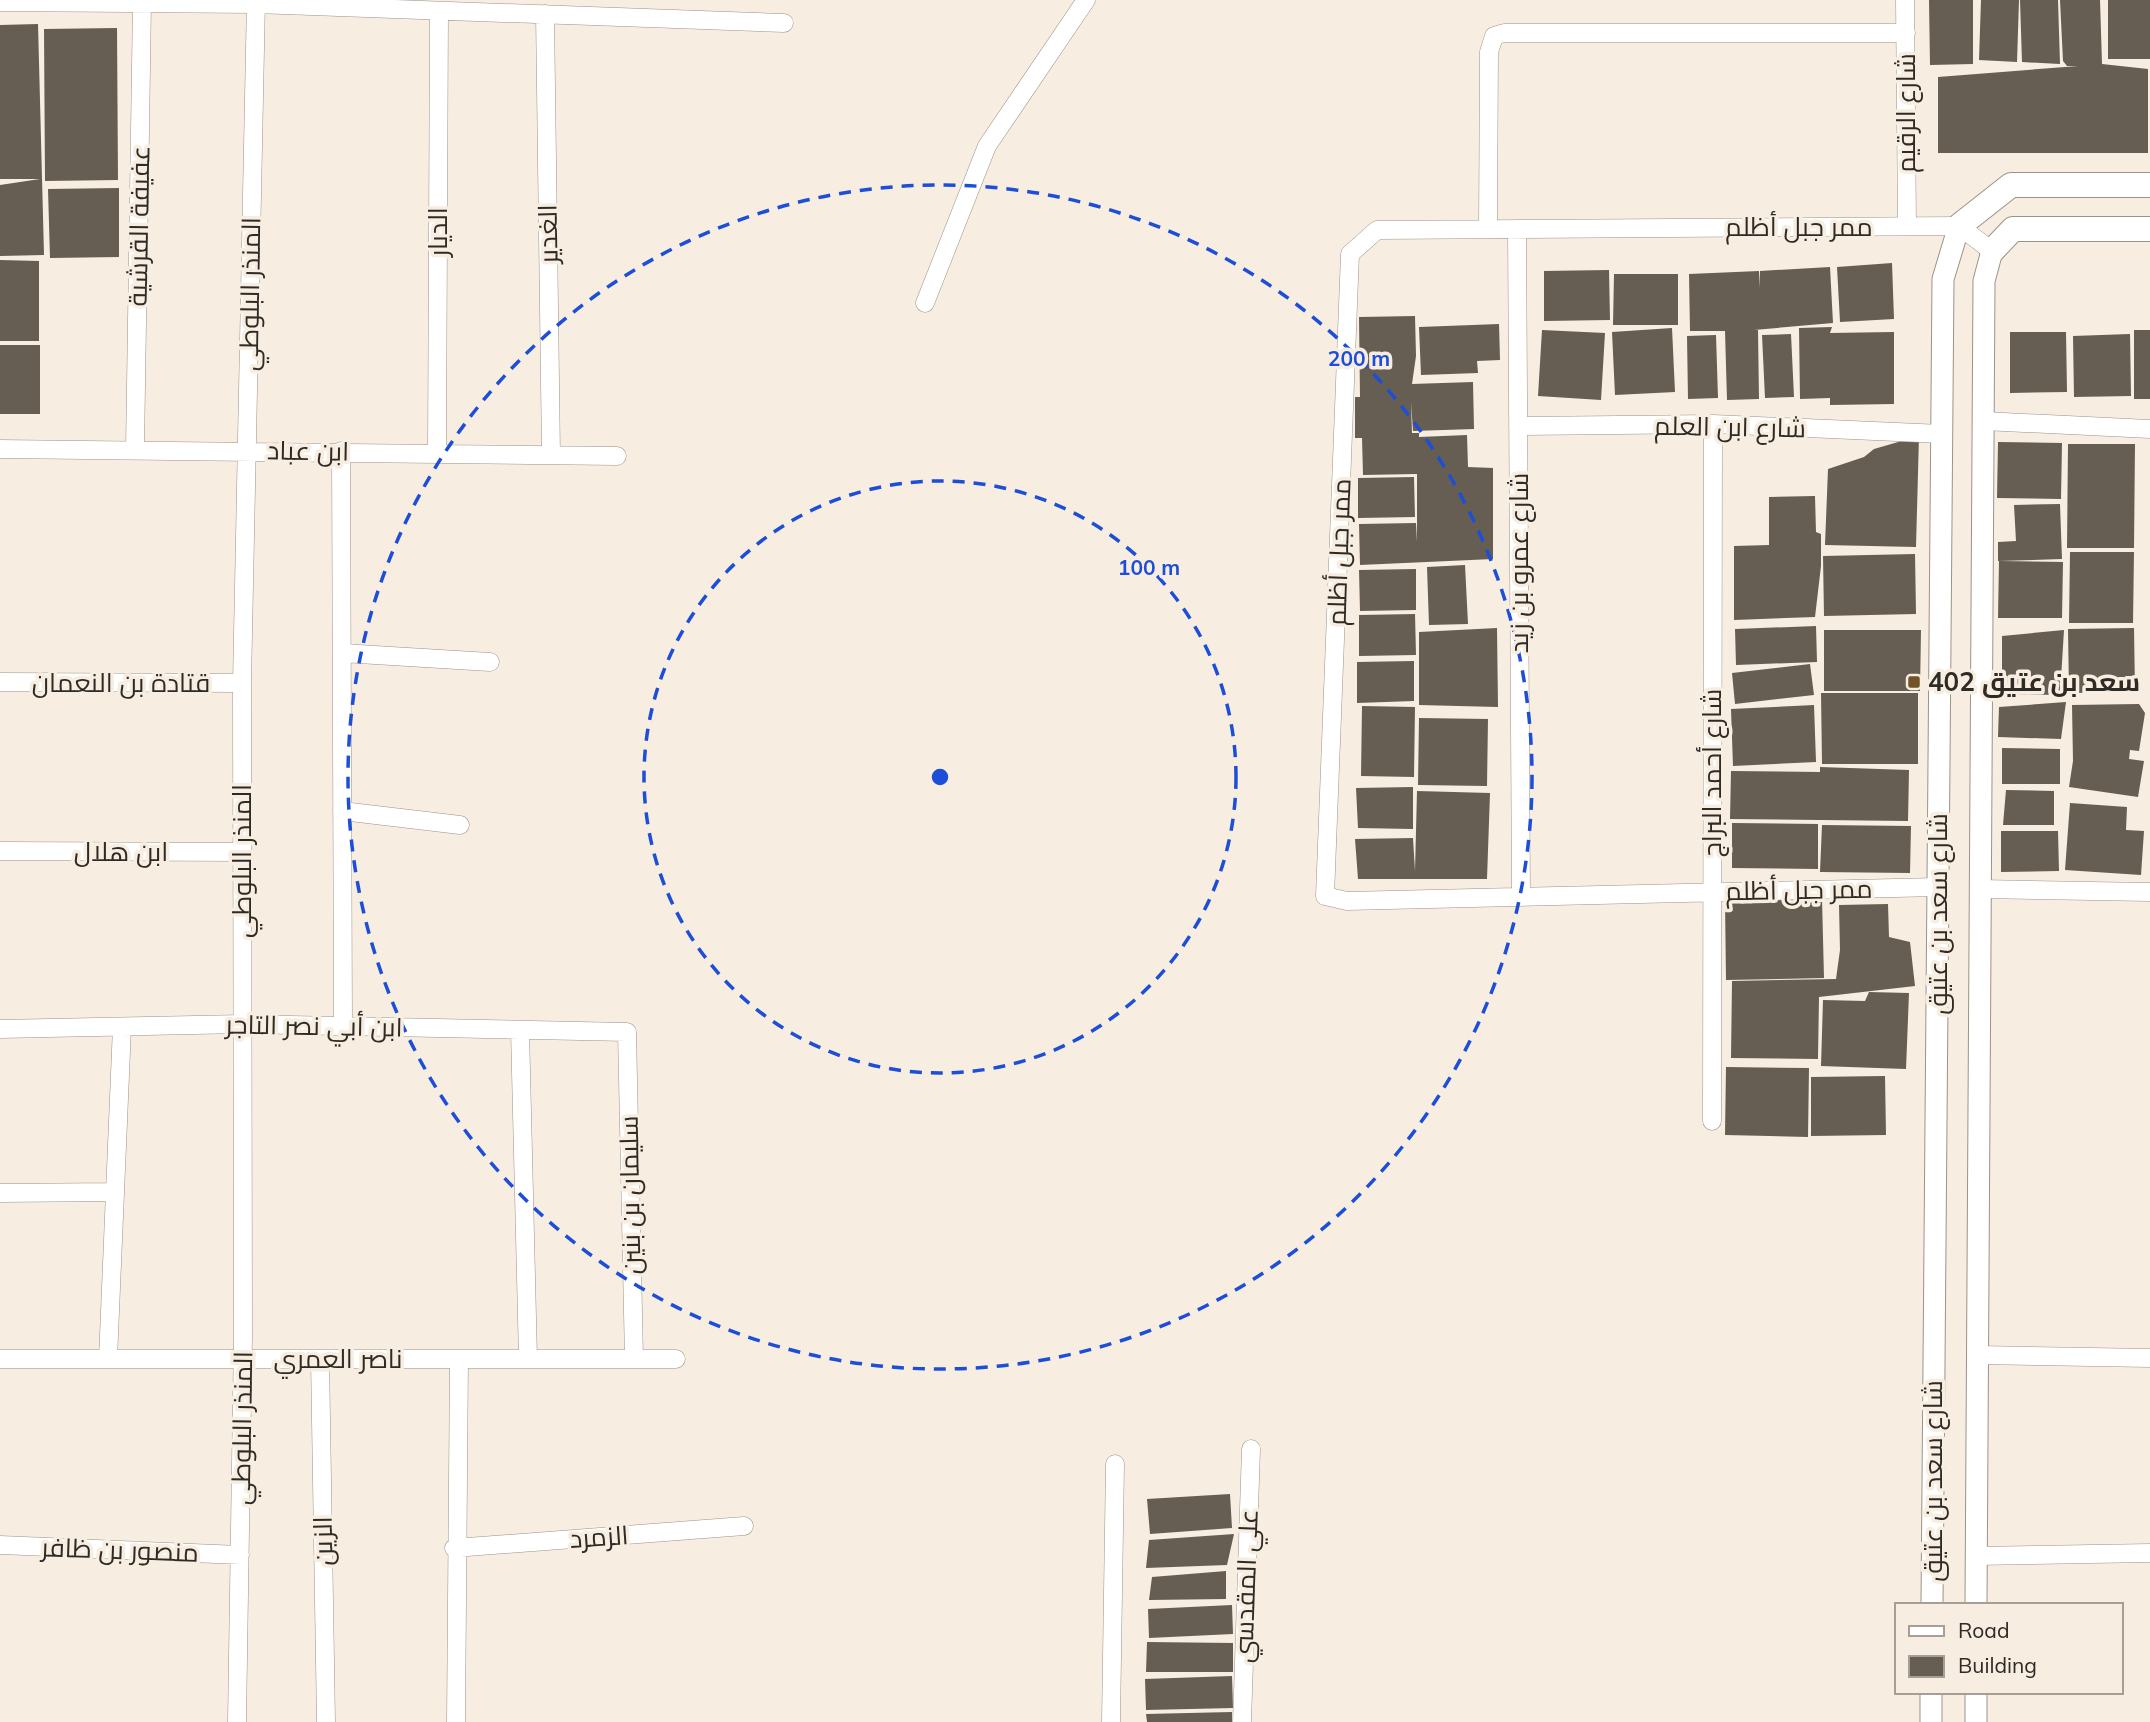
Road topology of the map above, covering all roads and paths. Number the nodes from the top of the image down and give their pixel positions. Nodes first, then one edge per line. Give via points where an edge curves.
1 (1086, 0) edge
2 (1905, 0) edge
3 (0, 2) edge
4 (256, 2) edge
5 (142, 3) junction
6 (389, 5) edge
7 (502, 6) edge
8 (439, 11) junction
9 (545, 14) junction
10 (784, 23) dead end
11 (1906, 33) junction
12 (2150, 185) edge
13 (1907, 226) junction
14 (1959, 226) junction
15 (1488, 227) junction
16 (1517, 229) junction
17 (2150, 229) edge
18 (1992, 251) junction
19 (925, 303) dead end
20 (1983, 421) junction
21 (1713, 424) junction
22 (1518, 426) junction
23 (2150, 429) edge
24 (1942, 434) junction
25 (0, 449) edge
26 (135, 449) junction
27 (247, 450) junction
28 (341, 451) junction
29 (437, 453) junction
30 (551, 455) junction
31 (617, 456) dead end
32 (342, 653) junction
33 (490, 662) dead end
34 (0, 682) edge
35 (242, 683) junction
36 (342, 811) junction
37 (460, 825) dead end
38 (0, 851) edge
39 (242, 852) junction
40 (1938, 887) junction
41 (1980, 889) junction
42 (1712, 892) junction
43 (2150, 892) edge
44 (1521, 897) junction
45 (243, 1024) junction
46 (343, 1026) junction
47 (121, 1027) junction
48 (0, 1029) edge
49 (520, 1030) junction
50 (627, 1032) joint
51 (1712, 1121) dead end
52 (115, 1192) junction
53 (0, 1193) edge
54 (1978, 1355) junction
55 (2150, 1358) edge
56 (0, 1359) edge
57 (108, 1359) junction
58 (243, 1359) junction
59 (320, 1359) junction
60 (458, 1359) junction
61 (527, 1359) junction
62 (634, 1359) junction
63 (676, 1359) dead end
64 (1251, 1449) dead end
65 (1115, 1464) dead end
66 (744, 1526) dead end
67 (0, 1545) edge
68 (455, 1548) junction
69 (2150, 1553) edge
70 (240, 1555) junction
71 (1976, 1556) junction
72 (1932, 1603) edge
73 (1976, 1603) edge
74 (1931, 1694) edge
75 (1976, 1694) edge
76 (237, 1722) edge
77 (326, 1722) edge
78 (456, 1722) edge
79 (1111, 1722) edge
80 (1242, 1722) edge
81 (1931, 1722) edge
82 (1976, 1722) edge

1 - 19 street via 987,146
2 - 11 street, شارع الرقيم
3 - 5 street
4 - 5 street
4 - 6 street
4 - 27 street, المنذر البلوطي
5 - 26 street, عفيفة القرشية
6 - 8 street
7 - 8 street
7 - 9 street
8 - 29 street, الديار
9 - 10 street
9 - 30 street, الغدير
11 - 13 street, شارع الرقيم
11 - 15 street via 1494,36 1489,52
12 - 14 main road via 2011,185
13 - 14 street, ممر جبل أظلم
13 - 16 street, ممر جبل أظلم
14 - 18 street
14 - 24 street, شارع سعد بن عتيق via 1943,279
15 - 16 street, ممر جبل أظلم
15 - 44 street, ممر جبل أظلم via 1377,230 1350,254 1325,895 1347,901
16 - 22 street, شارع عمرو بن زيد
17 - 18 main road via 2013,229
18 - 20 street, شارع سعد بن عتيق via 1984,281
20 - 23 street
20 - 41 street, شارع سعد بن عتيق
21 - 22 street, شارع ابن العلم
21 - 24 street, شارع ابن العلم
21 - 42 street, شارع أحمد البراج
22 - 44 street, شارع عمرو بن زيد
24 - 40 street, شارع سعد بن عتيق
25 - 26 street, ابن عباد
26 - 27 street, ابن عباد
27 - 28 street, ابن عباد
27 - 35 street, المنذر البلوطي
28 - 29 street, ابن عباد
28 - 32 street
29 - 30 street, ابن عباد
30 - 31 street, ابن عباد
32 - 33 street
32 - 36 street
34 - 35 street, قتادة بن النعمان
35 - 39 street, المنذر البلوطي
36 - 37 street
36 - 46 street
38 - 39 street, ابن هلال
39 - 45 street, المنذر البلوطي
40 - 42 street, ممر جبل أظلم
40 - 72 street, شارع سعد بن عتيق
41 - 43 street
41 - 54 street, شارع سعد بن عتيق
42 - 44 street, ممر جبل أظلم
42 - 51 street, شارع أحمد البراج
45 - 46 street, ابن أبي نصر التاجر
45 - 47 street, ابن أبي نصر التاجر
45 - 58 street, المنذر البلوطي
46 - 49 street, ابن أبي نصر التاجر
47 - 48 street, ابن أبي نصر التاجر
47 - 52 street
49 - 50 street, ابن أبي نصر التاجر
49 - 61 street
50 - 62 street, سليمان بن بنين
52 - 53 street
52 - 57 street
54 - 55 street
54 - 71 street, شارع سعد بن عتيق
56 - 57 street, ناصر العمري
57 - 58 street, ناصر العمري
58 - 59 street, ناصر العمري
58 - 70 street, المنذر البلوطي
59 - 60 street, ناصر العمري
59 - 77 street, الزين
60 - 61 street, ناصر العمري
60 - 68 street
61 - 62 street, ناصر العمري
62 - 63 street, ناصر العمري
64 - 80 street, علي المقدسي
65 - 79 street
66 - 68 street, الزمرد
67 - 70 street, منصور بن ظافر
68 - 78 street
69 - 71 street
70 - 76 street, المنذر البلوطي
71 - 73 street, شارع سعد بن عتيق
74 - 81 street
75 - 82 street

